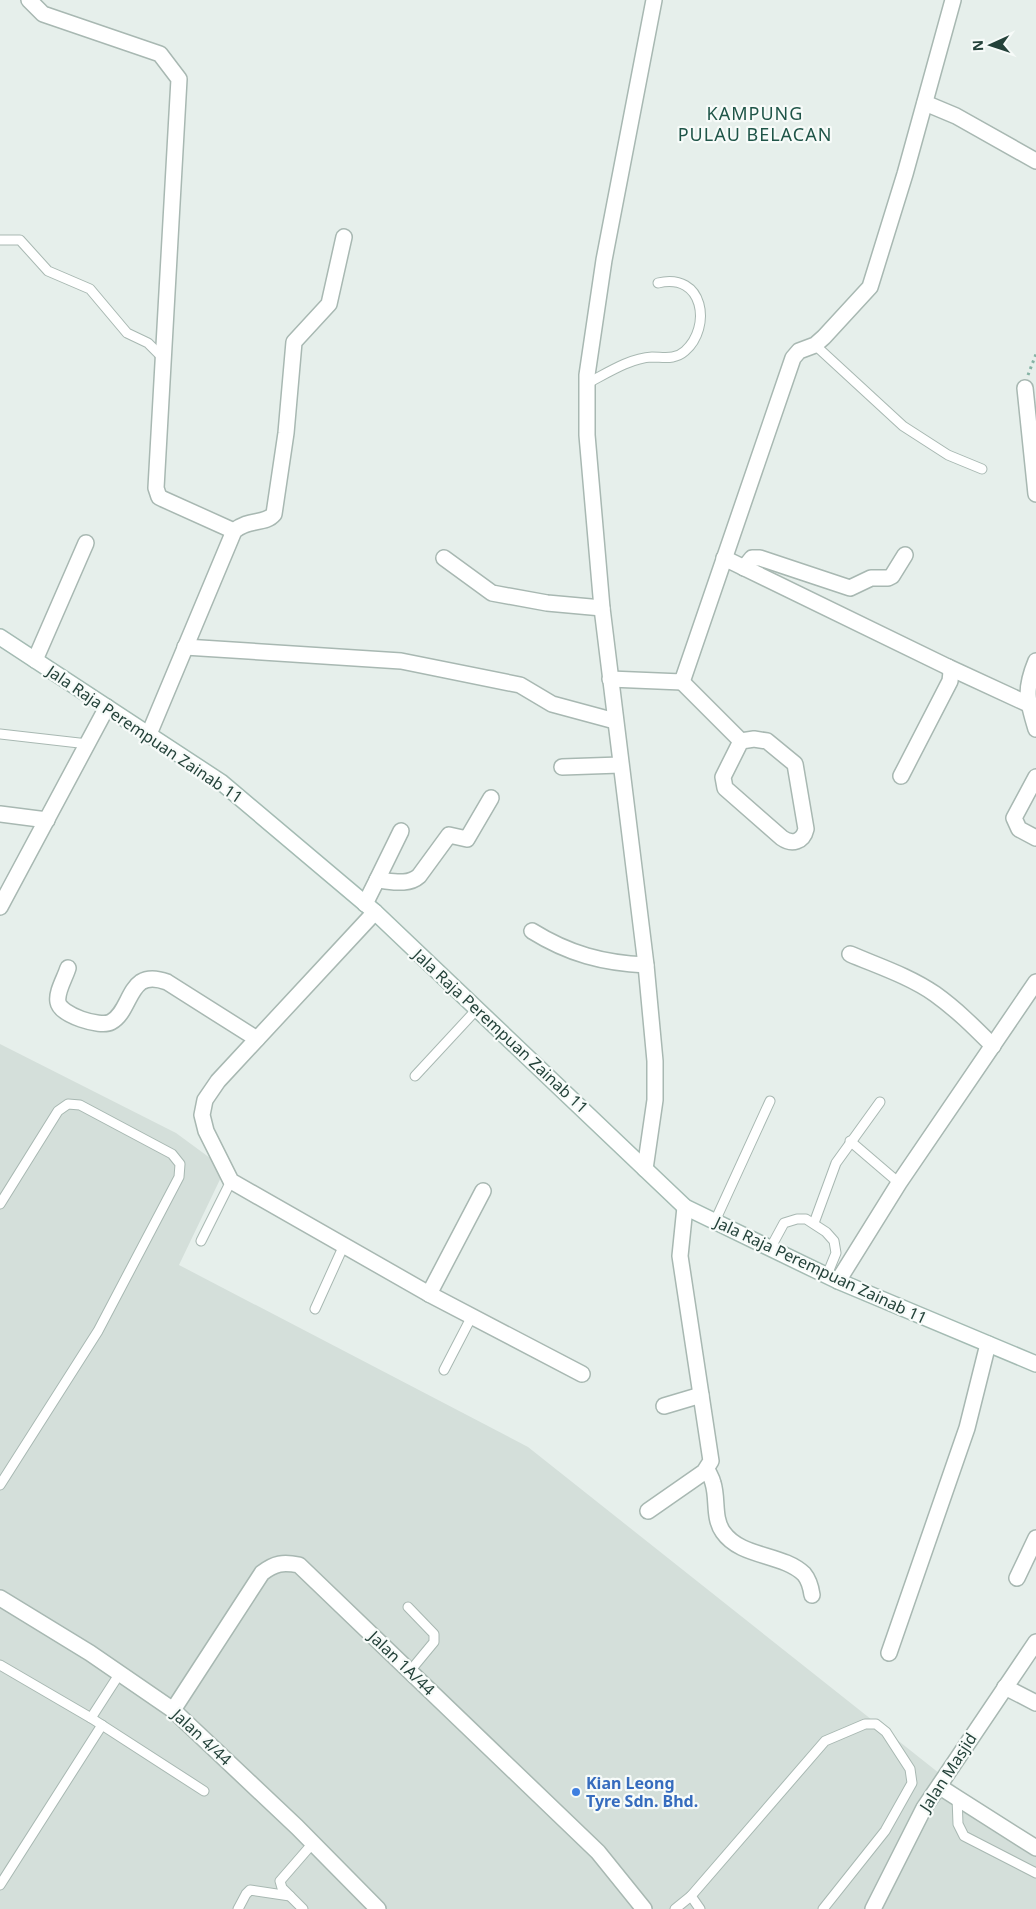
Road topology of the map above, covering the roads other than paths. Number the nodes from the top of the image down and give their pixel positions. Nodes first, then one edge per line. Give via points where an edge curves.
1 (29, 0) edge
2 (654, 0) edge
3 (953, 0) edge
4 (925, 103) junction
5 (1036, 161) edge
6 (344, 238) dead end
7 (0, 240) edge
8 (658, 283) dead end
9 (815, 345) junction
10 (164, 359) junction
11 (588, 383) junction
12 (1025, 388) road end
13 (982, 469) dead end
14 (1036, 494) edge
15 (234, 531) junction
16 (86, 543) dead end
17 (905, 555) dead end
18 (444, 558) dead end
19 (724, 558) junction
20 (744, 568) junction
21 (850, 588) junction
22 (602, 608) junction
23 (838, 613) junction
24 (0, 637) edge
25 (185, 647) junction
26 (35, 660) junction
27 (1036, 661) edge
28 (948, 668) junction
29 (610, 679) junction
30 (682, 682) junction
31 (1028, 704) junction
32 (107, 707) junction
33 (615, 721) junction
34 (1036, 729) edge
35 (0, 734) edge
36 (149, 734) junction
37 (740, 741) junction
38 (88, 744) junction
39 (620, 765) junction
40 (562, 767) dead end
41 (901, 776) dead end
42 (1036, 778) edge
43 (491, 798) dead end
44 (0, 814) edge
45 (47, 820) junction
46 (401, 832) dead end
47 (1036, 838) edge
48 (377, 880) junction
49 (0, 908) edge
50 (370, 908) junction
51 (532, 932) dead end
52 (850, 954) dead end
53 (646, 965) junction
54 (68, 968) dead end
55 (1036, 982) edge
56 (478, 1008) junction
57 (257, 1039) junction
58 (993, 1046) junction
59 (415, 1076) dead end
60 (770, 1101) dead end
61 (880, 1102) dead end
62 (850, 1141) junction
63 (645, 1168) junction
64 (231, 1181) junction
65 (899, 1183) junction
66 (483, 1190) dead end
67 (0, 1204) edge
68 (685, 1207) junction
69 (715, 1222) junction
70 (814, 1223) junction
71 (201, 1241) dead end
72 (344, 1245) junction
73 (771, 1247) junction
74 (833, 1278) junction
75 (429, 1294) junction
76 (315, 1309) dead end
77 (472, 1316) junction
78 (988, 1344) junction
79 (1036, 1364) edge
80 (444, 1370) dead end
81 (582, 1374) dead end
82 (701, 1394) junction
83 (664, 1406) dead end
84 (707, 1469) junction
85 (3, 1474) edge
86 (0, 1485) edge
87 (648, 1510) dead end
88 (1036, 1538) edge
89 (1017, 1578) dead end
90 (812, 1595) dead end
91 (0, 1598) edge
92 (408, 1607) dead end
93 (1036, 1642) edge
94 (889, 1653) dead end
95 (0, 1665) edge
96 (410, 1671) junction
97 (120, 1673) junction
98 (1005, 1687) junction
99 (1036, 1703) edge
100 (173, 1710) junction
101 (91, 1718) junction
102 (102, 1725) junction
103 (940, 1787) junction
104 (204, 1791) dead end
105 (957, 1797) junction
106 (313, 1843) junction
107 (1036, 1848) edge
108 (1036, 1873) edge
109 (0, 1884) edge
110 (290, 1896) junction
111 (691, 1896) junction
112 (238, 1909) edge
113 (303, 1909) edge
114 (378, 1909) edge
115 (644, 1909) edge
116 (675, 1909) edge
117 (700, 1909) edge
118 (823, 1909) edge
119 (873, 1909) edge

1 - 10 street via 43,14 160,54 179,79
2 - 11 street via 604,260
3 - 4 street
4 - 5 street via 956,116
4 - 9 street via 870,287
6 - 15 street via 329,304 294,342 286,434 274,514 266,520 243,524
7 - 10 lane via 20,240 48,271 90,289 127,333 148,343
8 - 11 lane via 681,282 694,290 700,308 699,327 692,344 676,356 639,359
9 - 13 lane via 903,426 948,455
9 - 19 street via 798,351 792,358
10 - 15 street via 157,493 163,499
11 - 22 street via 587,435
12 - 14 street
15 - 25 street
16 - 26 street
17 - 21 street via 892,576 871,578
18 - 22 street via 492,593
19 - 20 street
19 - 30 street
20 - 21 street via 752,558 760,558
20 - 23 street
21 - 23 street
22 - 29 street
23 - 28 street
24 - 26 street, Jala Raja Perempuan Zainab 11
25 - 33 street via 401,662 520,685 552,704
25 - 36 street
26 - 32 street, Jala Raja Perempuan Zainab 11
27 - 31 street via 1028,680
28 - 31 street
28 - 41 street via 950,681
29 - 30 street
29 - 33 street
30 - 37 street
31 - 34 street
32 - 36 street, Jala Raja Perempuan Zainab 11
32 - 38 street
33 - 39 street
35 - 38 lane
36 - 50 street, Jala Raja Perempuan Zainab 11 via 221,782
37 - 37 street via 723,777 725,788 782,838 797,842 803,838 806,829 795,764 763,740
38 - 45 street
39 - 40 street
39 - 53 street
42 - 47 street via 1014,818 1019,829
43 - 48 street via 467,839 449,835 416,879 404,882
44 - 45 street
45 - 49 street
46 - 48 street
48 - 50 street
50 - 56 street, Jala Raja Perempuan Zainab 11
50 - 57 street
51 - 53 street via 560,947 604,962
52 - 58 street via 933,993
53 - 63 street via 655,1061 655,1100
54 - 57 street via 57,998 58,1004 64,1011 92,1023 102,1025 116,1018 140,983 154,978 167,982
55 - 58 street
56 - 59 lane
56 - 63 street, Jala Raja Perempuan Zainab 11
57 - 64 street via 218,1081 202,1107 206,1131
58 - 65 street
60 - 69 lane
61 - 62 lane
62 - 65 lane
62 - 70 lane via 836,1163
63 - 68 street, Jala Raja Perempuan Zainab 11
64 - 71 lane
64 - 72 street
65 - 74 street
66 - 75 street
67 - 85 lane via 58,1111 68,1104 80,1105 164,1150 177,1158 180,1164 179,1177 98,1331
68 - 69 street, Jala Raja Perempuan Zainab 11
68 - 82 street via 680,1256
69 - 73 street, Jala Raja Perempuan Zainab 11
70 - 73 lane via 797,1219 784,1223
70 - 74 lane via 834,1241
72 - 75 street
72 - 76 lane
73 - 74 street, Jala Raja Perempuan Zainab 11
74 - 78 street, Jala Raja Perempuan Zainab 11
75 - 77 street
77 - 80 lane
77 - 81 street
78 - 79 street, Jala Raja Perempuan Zainab 11
78 - 94 street via 967,1428
82 - 83 street
82 - 84 street via 711,1456
84 - 87 street
84 - 90 street via 713,1483 718,1521 729,1540 804,1574
85 - 86 lane
88 - 89 street
91 - 97 street, Jalan 4/44
92 - 96 lane via 434,1634 434,1642
93 - 98 street, Jalan Masjid
95 - 101 lane
96 - 100 street, Jalan 1A/44 via 310,1574 299,1565 284,1562 273,1564 262,1573
96 - 115 street, Jalan 1A/44 via 598,1852
97 - 100 street, Jalan 4/44
97 - 101 lane
98 - 99 street
98 - 103 street, Jalan Masjid
100 - 106 street, Jalan 4/44
101 - 102 lane
102 - 104 lane
102 - 109 lane
103 - 105 street
103 - 119 street, Jalan Masjid via 924,1808
105 - 107 street
105 - 108 lane via 958,1824 964,1836
106 - 110 lane via 280,1881
106 - 114 street, Jalan 4/44
110 - 112 lane via 250,1890
110 - 113 lane
111 - 116 lane
111 - 117 lane
111 - 118 lane via 825,1741 865,1724 876,1724 885,1731 910,1769 912,1783 885,1831

